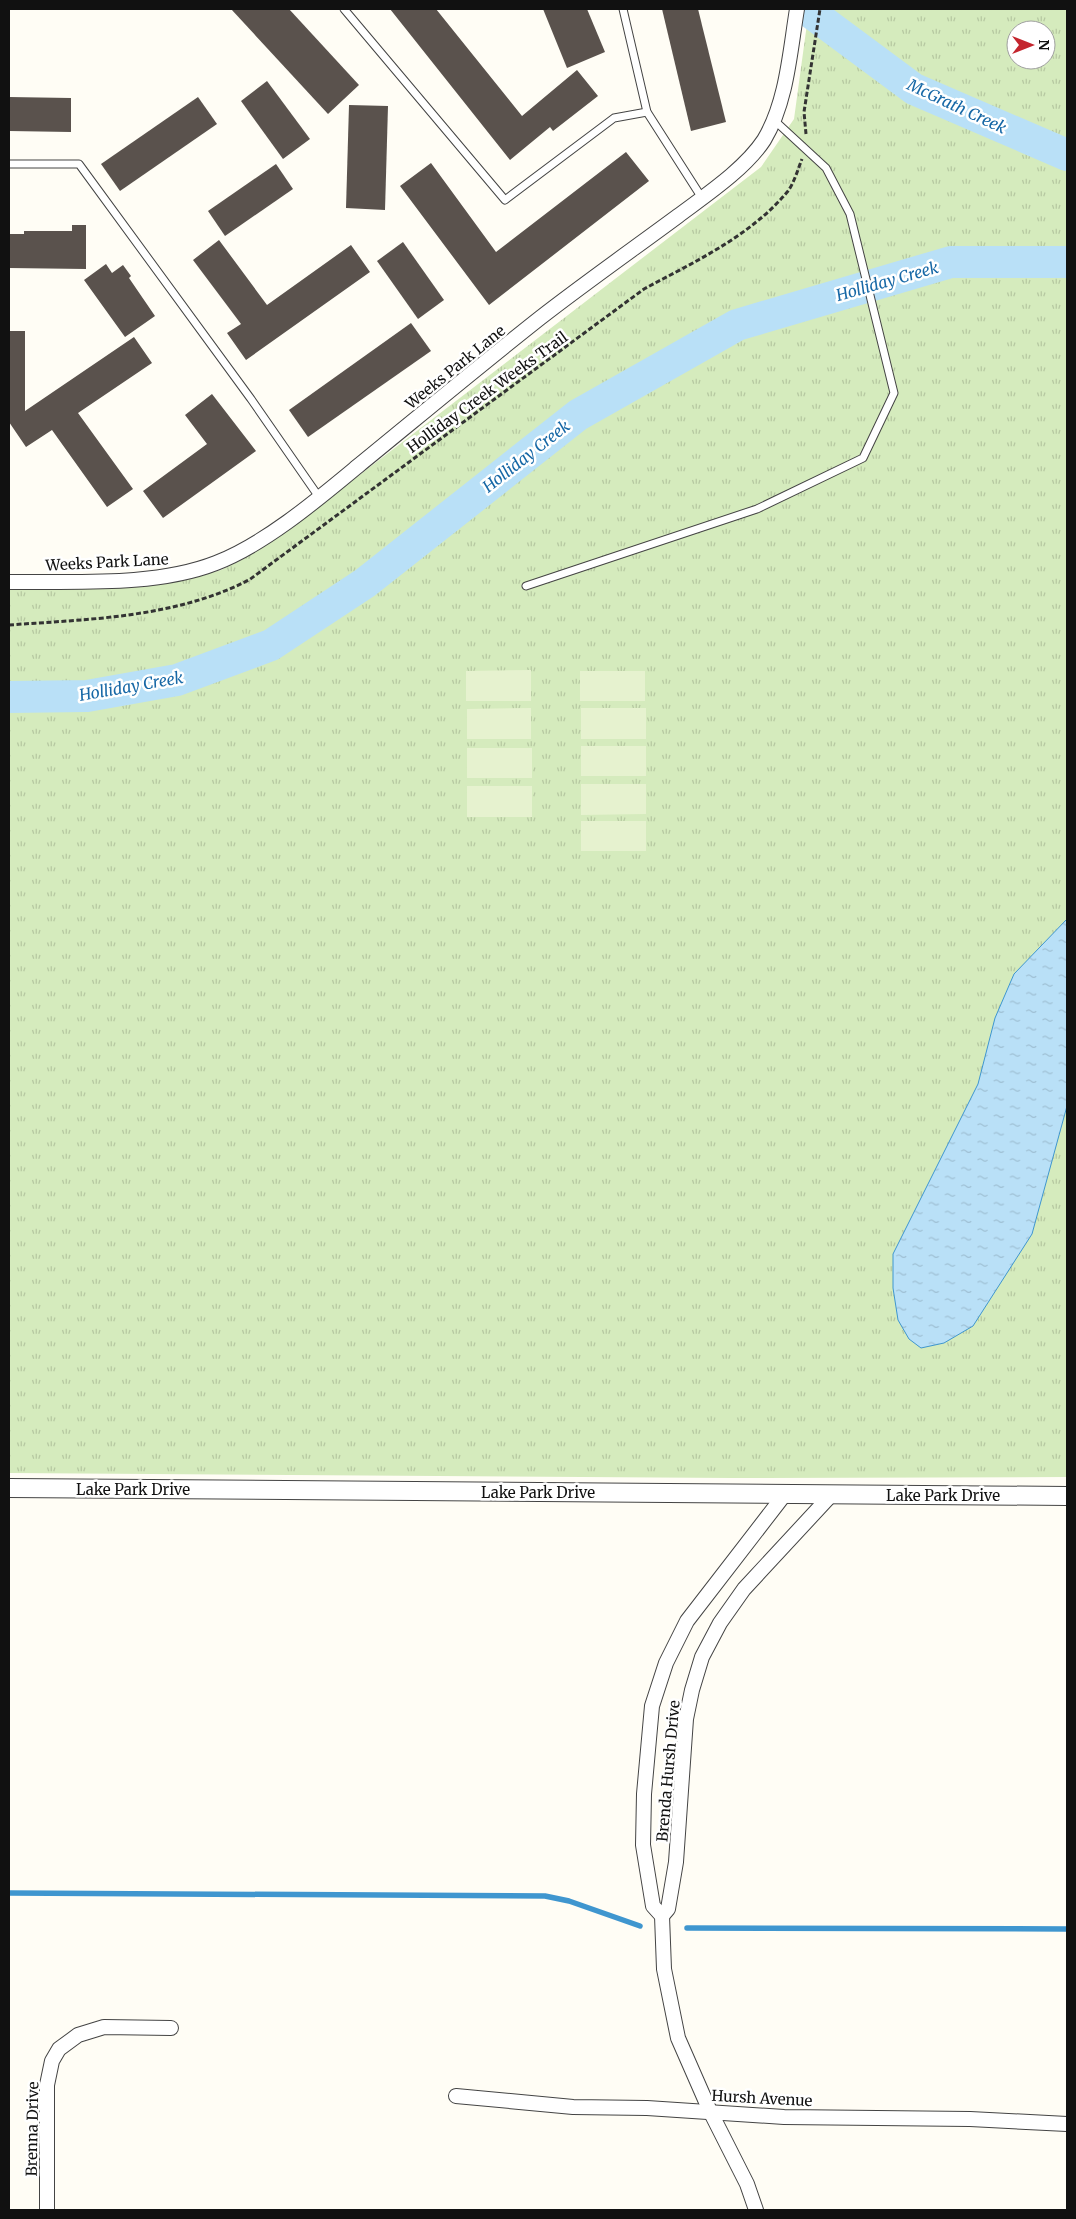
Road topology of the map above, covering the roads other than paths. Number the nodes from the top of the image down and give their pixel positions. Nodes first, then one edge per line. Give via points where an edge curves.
1 (344, 9) edge
2 (623, 9) edge
3 (797, 9) edge
4 (647, 112) junction
5 (774, 120) junction
6 (9, 164) edge
7 (702, 198) junction
8 (319, 497) junction
9 (9, 582) edge
10 (526, 586) dead end
11 (9, 1488) edge
12 (785, 1494) junction
13 (832, 1494) junction
14 (1067, 1496) edge
15 (662, 1916) junction
16 (171, 2028) dead end
17 (456, 2096) dead end
18 (710, 2111) junction
19 (1067, 2124) edge
20 (47, 2210) edge
21 (756, 2210) edge

1 - 4 lane via 505,200 614,118
2 - 4 lane
3 - 5 street, Weeks Park Lane
4 - 7 lane
5 - 7 street, Weeks Park Lane via 763,141 746,160
5 - 10 lane via 826,168 850,214 894,392 863,458 757,509
6 - 8 lane via 79,164 252,399
7 - 8 street, Weeks Park Lane via 540,318
8 - 9 street, Weeks Park Lane via 243,549 185,573 134,579
11 - 12 street, Lake Park Drive
12 - 13 street, Lake Park Drive
12 - 15 street, Brenda Hursh Drive via 687,1621 666,1663 652,1706 643,1845 653,1906
13 - 14 street, Lake Park Drive
13 - 15 street, Brenda Hursh Drive via 744,1589 720,1623 702,1658 686,1719 676,1862 668,1908
15 - 18 street, Brenda Hursh Drive via 664,1969 675,2029
16 - 20 street, Brenna Drive via 104,2028 78,2035 59,2049 52,2061 47,2085
17 - 18 street, Hursh Avenue via 573,2107
18 - 19 street, Hursh Avenue via 784,2117 970,2119
18 - 21 street, Brenda Hursh Drive via 747,2184

